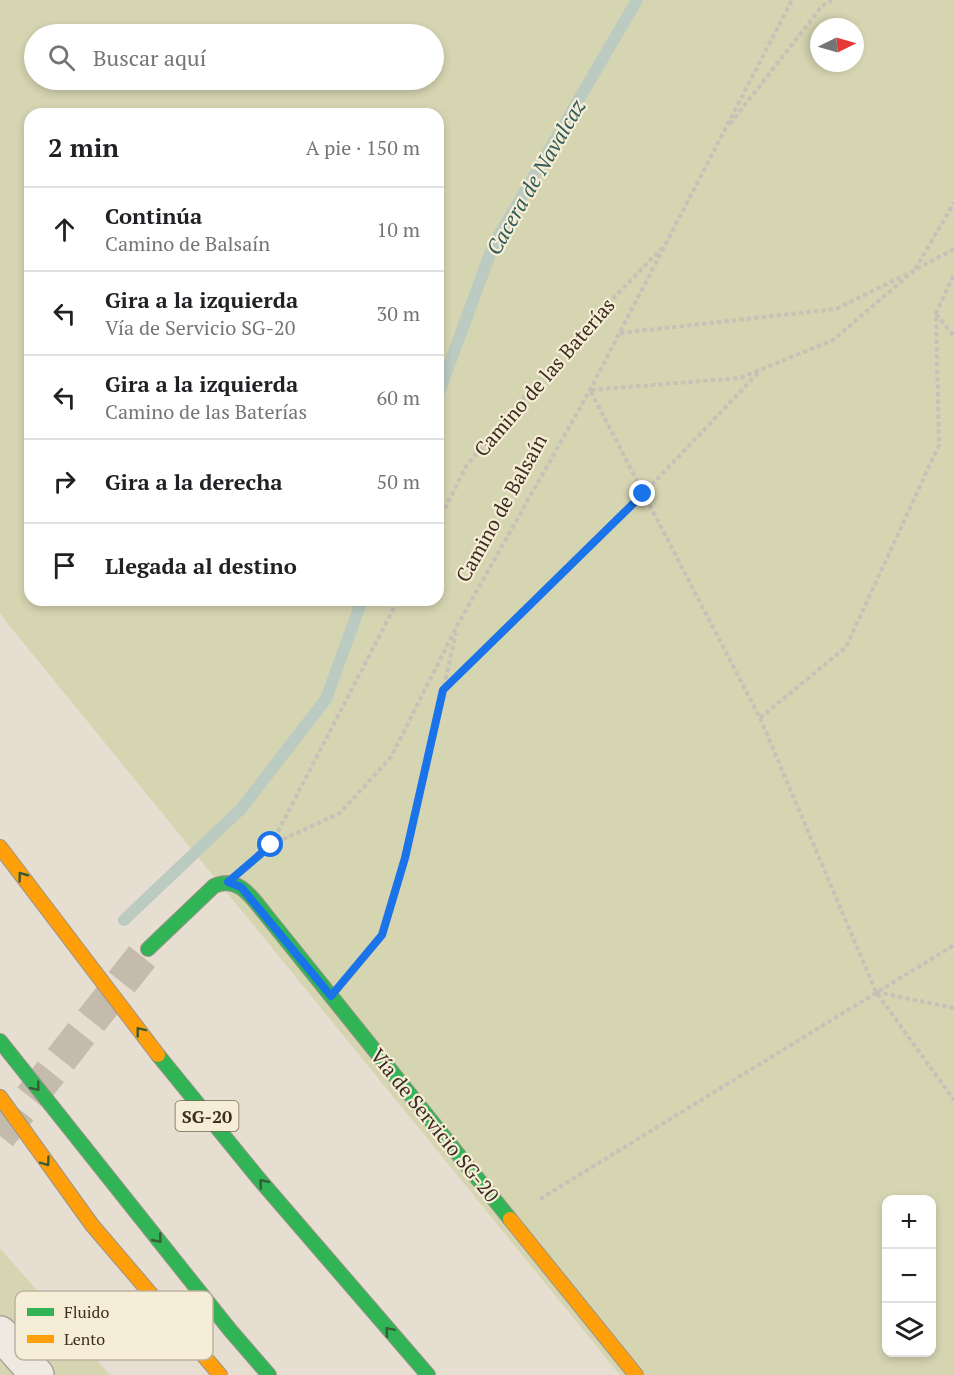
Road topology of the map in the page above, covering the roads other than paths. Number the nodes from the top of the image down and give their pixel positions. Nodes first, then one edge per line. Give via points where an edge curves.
1 (0, 847) edge
2 (148, 949) tunnel mouth
3 (0, 1041) edge
4 (0, 1097) edge
5 (148, 1291) edge
6 (199, 1291) edge
7 (213, 1309) edge
8 (0, 1334) edge
9 (15, 1351) edge
10 (23, 1360) edge
11 (207, 1360) edge
12 (37, 1375) edge
13 (220, 1375) edge
14 (269, 1375) edge
15 (428, 1375) edge
16 (636, 1375) edge

15 -> 1 main road, SG-20 via 204,1113
2 - 16 main road, Vía de Servicio SG-20 via 214,886 228,882 241,887
3 -> 6 main road
4 -> 5 main road via 92,1225
7 -> 14 main road
8 - 9 street
10 - 12 street
11 -> 13 main road

